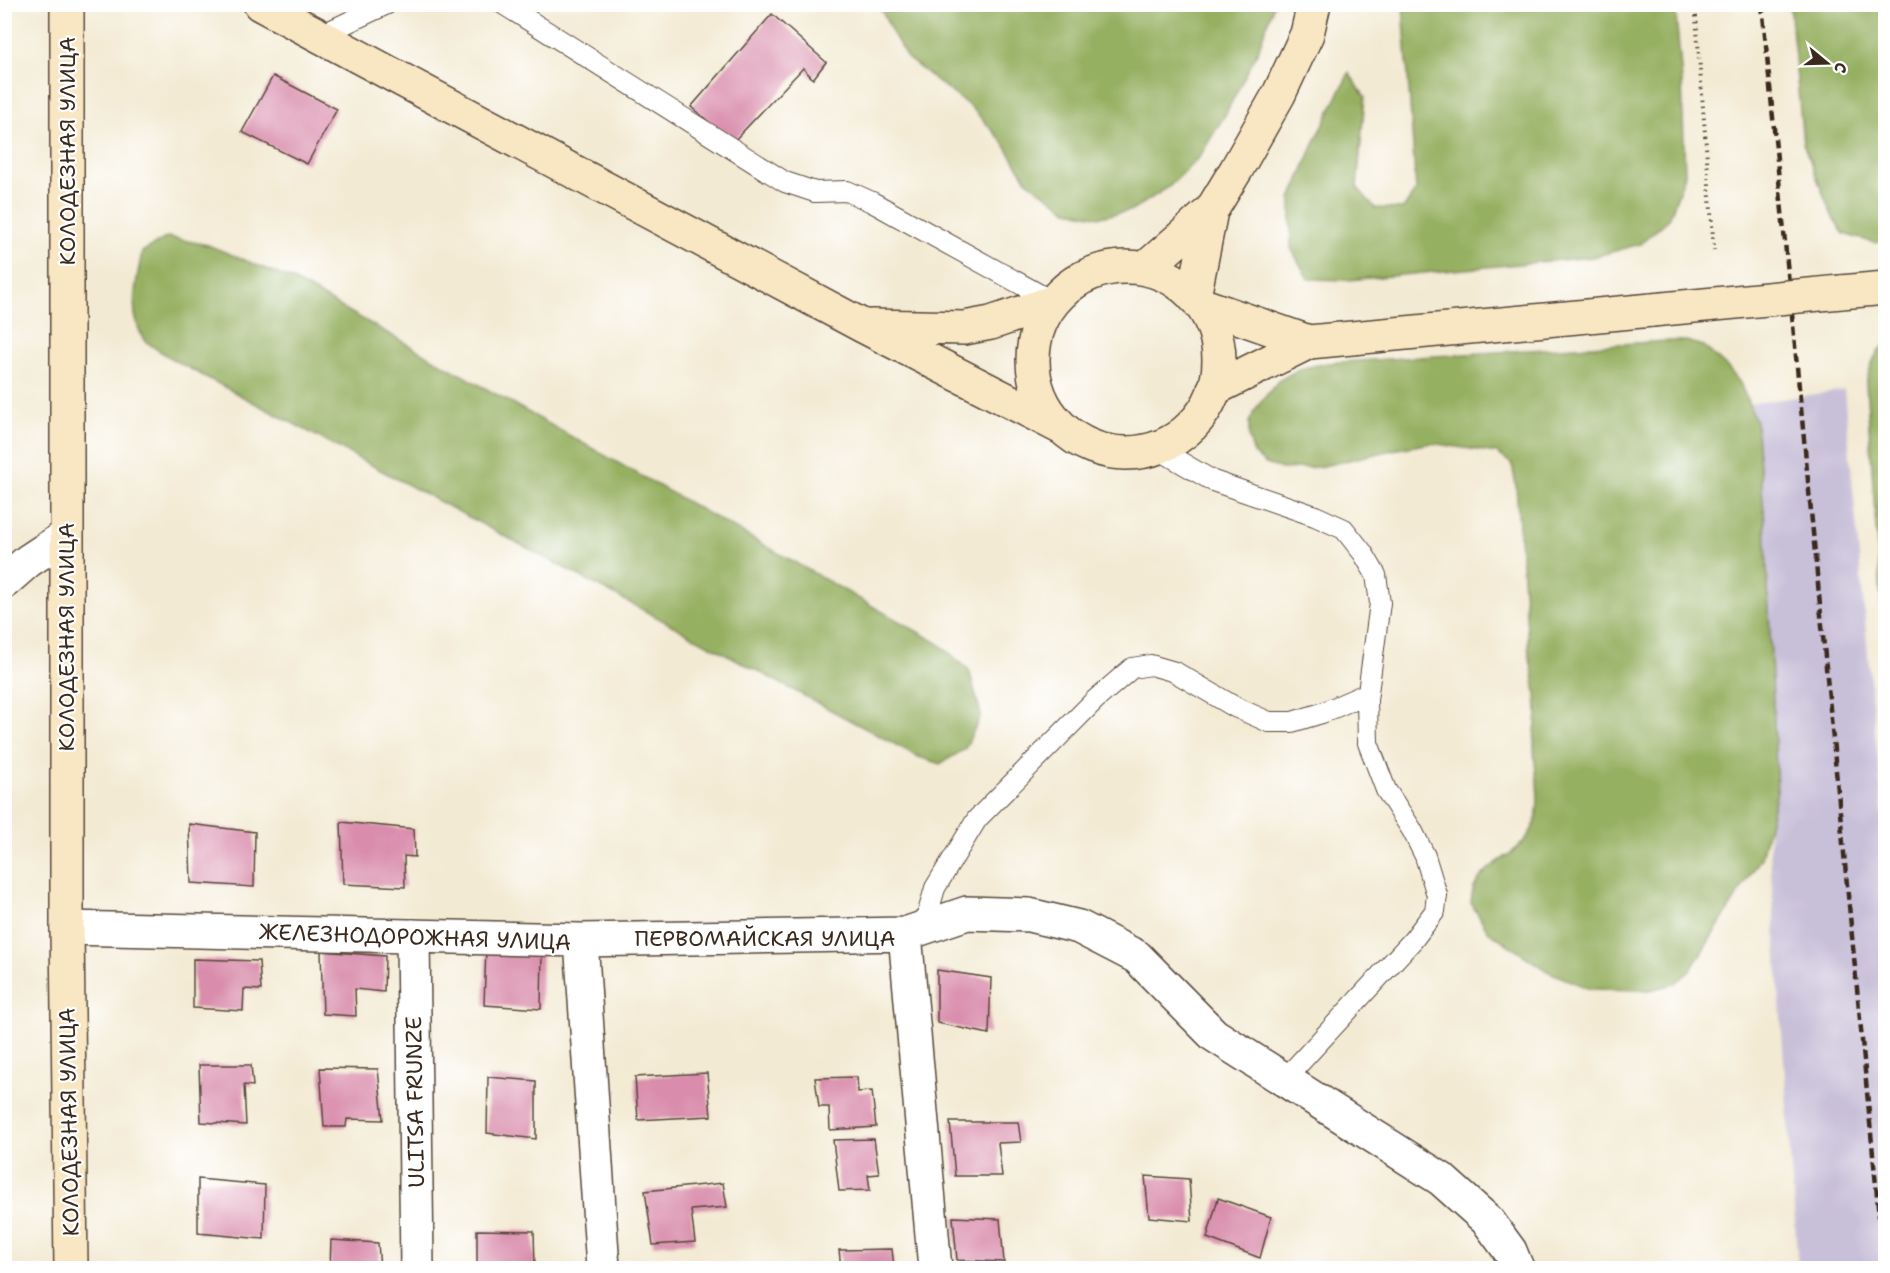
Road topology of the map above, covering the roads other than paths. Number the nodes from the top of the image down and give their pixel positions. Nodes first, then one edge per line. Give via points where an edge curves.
1 (67, 4) edge
2 (260, 4) edge
3 (387, 4) edge
4 (503, 4) edge
5 (1314, 4) edge
6 (319, 36) junction
7 (1211, 210) junction
8 (1146, 268) junction
9 (1886, 288) edge
10 (1198, 301) junction
11 (1053, 302) junction
12 (863, 326) junction
13 (1309, 342) junction
14 (1214, 389) junction
15 (1062, 428) junction
16 (1158, 449) junction
17 (66, 536) junction
18 (4, 582) edge
19 (1368, 693) junction
20 (67, 928) junction
21 (915, 931) junction
22 (413, 936) junction
23 (581, 940) junction
24 (1284, 1080) junction
25 (71, 1269) edge
26 (417, 1269) edge
27 (603, 1269) edge
28 (935, 1269) edge
29 (1517, 1269) edge

1 - 17 main road, КОЛОДЕЗНАЯ УЛИЦА
2 - 6 main road
3 - 6 lane
4 - 11 lane via 785,182 815,192 847,191 872,202
5 - 7 main road via 1307,34 1279,94
6 - 12 main road
7 - 8 main road
7 - 10 main road
8 - 10 main road via 1178,281
8 - 11 main road via 1112,267 1079,279
9 - 13 main road, bridge
10 - 13 main road
10 - 14 main road via 1217,336 1220,371
11 - 12 main road via 964,328
11 - 15 main road via 1037,333 1032,367 1041,400
12 - 15 main road
13 - 14 main road
14 - 16 main road via 1209,404 1188,431
15 - 16 main road via 1101,450 1124,454
16 - 19 lane via 1212,482 1344,529 1376,575 1380,603
17 - 18 street
17 - 20 main road, КОЛОДЕЗНАЯ УЛИЦА
19 - 21 lane via 1292,722 1269,722 1175,672 1151,665 1132,668 977,819 935,888
19 - 24 lane via 1368,743 1386,790 1425,856 1437,896 1435,911
20 - 22 street, ЖЕЛЕЗНОДОРОЖНАЯ УЛИЦА
20 - 25 main road, КОЛОДЕЗНАЯ УЛИЦА
21 - 23 street, ПЕРВОМАЙСКАЯ УЛИЦА
21 - 24 street via 967,913 1029,915 1079,927 1137,957 1214,1035
21 - 28 street, ПЕРВОМАЙСКАЯ УЛИЦА
22 - 23 street, ЖЕЛЕЗНОДОРОЖНАЯ УЛИЦА
22 - 26 street, ULITSA FRUNZE
23 - 27 street, ЖЕЛЕЗНОДОРОЖНАЯ УЛИЦА
24 - 29 street via 1441,1179 1488,1221 1510,1251

